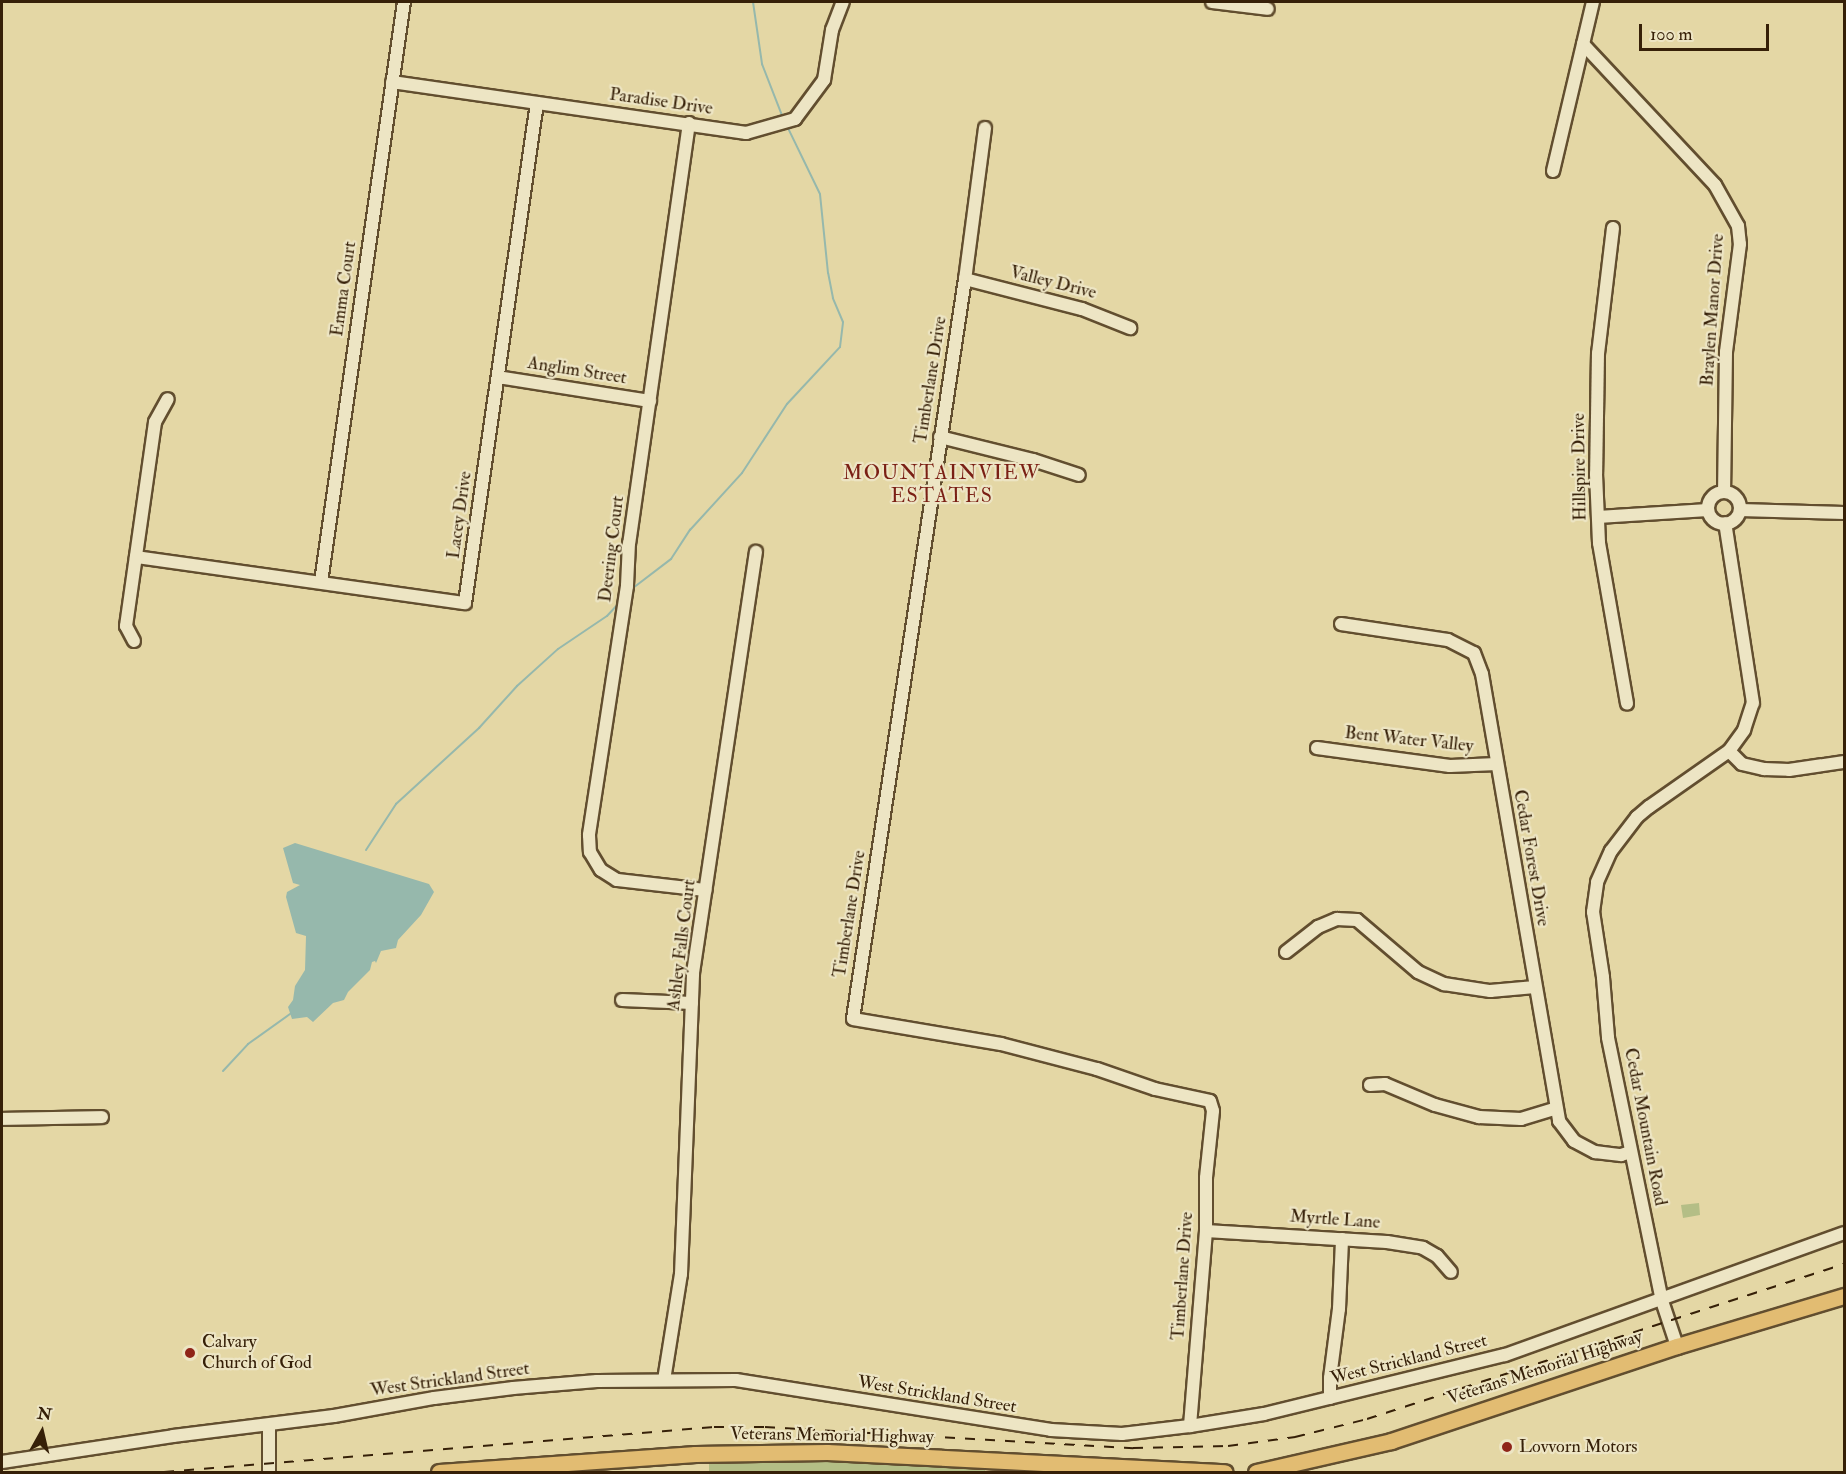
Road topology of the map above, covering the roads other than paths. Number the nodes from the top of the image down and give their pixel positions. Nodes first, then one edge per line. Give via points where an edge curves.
1 (404, 2) edge
2 (843, 2) edge
3 (1212, 2) edge
4 (1593, 2) edge
5 (1268, 9) dead end
6 (1583, 44) junction
7 (392, 82) junction
8 (537, 103) junction
9 (690, 123) junction
10 (985, 128) dead end
11 (1553, 171) dead end
12 (1613, 228) dead end
13 (965, 279) junction
14 (1130, 328) dead end
15 (498, 377) junction
16 (168, 399) dead end
17 (650, 401) junction
18 (940, 437) junction
19 (1079, 475) dead end
20 (1724, 492) junction
21 (1708, 510) junction
22 (1740, 510) junction
23 (1845, 513) edge
24 (1598, 517) junction
25 (1725, 524) junction
26 (756, 552) dead end
27 (136, 557) junction
28 (321, 582) junction
29 (1341, 624) dead end
30 (134, 641) dead end
31 (1627, 704) dead end
32 (1317, 748) dead end
33 (1730, 752) junction
34 (1845, 762) edge
35 (1497, 764) junction
36 (705, 890) junction
37 (1286, 952) dead end
38 (1535, 987) junction
39 (622, 1000) dead end
40 (692, 1003) junction
41 (1370, 1084) dead end
42 (1556, 1108) junction
43 (102, 1117) dead end
44 (2, 1119) edge
45 (1631, 1152) junction
46 (1206, 1231) junction
47 (1845, 1233) edge
48 (1342, 1239) junction
49 (1451, 1272) dead end
50 (1845, 1296) edge
51 (1662, 1301) junction
52 (1677, 1346) junction
53 (664, 1380) junction
54 (1330, 1398) junction
55 (270, 1425) junction
56 (1190, 1426) junction
57 (2, 1462) edge
58 (509, 1470) edge
59 (269, 1473) edge
60 (439, 1473) edge
61 (1224, 1473) edge
62 (1256, 1473) edge

1 - 7 street, Emma Court
2 - 9 street, Paradise Drive via 832,30 824,80 795,119 746,133
3 - 5 street
4 - 6 street
6 - 11 street
6 - 20 street, Braylen Manor Drive via 1715,185 1738,226 1740,244 1726,352
7 - 8 street, Paradise Drive
7 - 28 street, Emma Court
8 - 9 street, Paradise Drive
8 - 15 street, Lacey Drive
9 - 17 street, Deering Court
10 - 13 street, Timberlane Drive
12 - 24 street, Hillspire Drive via 1598,353
13 - 14 street, Valley Drive via 1092,312
13 - 18 street, Timberlane Drive
15 - 17 street, Anglim Street
15 - 28 street, Lacey Drive via 465,603
16 - 27 street via 155,422
17 - 36 street, Deering Court via 589,835 590,852 601,870 617,880
18 - 19 street
18 - 46 street, Timberlane Drive via 853,1018 1001,1044 1210,1101
20 - 21 street via 1714,495
20 - 22 street via 1736,497
21 - 24 street
21 - 25 street via 1712,518
22 - 23 street
22 - 25 street via 1735,519
24 - 31 street, Hillspire Drive
25 - 33 street via 1754,703
26 - 36 street, Ashley Falls Court
27 - 28 street, Lacey Drive
27 - 30 street via 126,627
29 - 35 street, Cedar Forest Drive via 1448,640 1474,653 1482,674
32 - 35 street, Bent Water Valley via 1450,766
33 - 34 street via 1742,764 1764,769 1789,770
33 - 45 street, Cedar Mountain Road via 1637,817 1611,851 1597,882 1593,912 1608,1037
35 - 38 street, Cedar Forest Drive
36 - 40 street, Ashley Falls Court
37 - 38 street via 1318,927 1337,919 1356,921 1418,972 1444,984 1490,991
38 - 42 street, Cedar Forest Drive
39 - 40 street
40 - 53 street, Ashley Falls Court via 681,1274
41 - 42 street via 1385,1084 1435,1105 1479,1117 1521,1119
42 - 45 street, Cedar Forest Drive via 1558,1121 1574,1141 1594,1152
43 - 44 street
45 - 51 street, Cedar Mountain Road
46 - 48 street, Myrtle Lane
46 - 56 street, Timberlane Drive
47 - 51 street, West Strickland Street
48 - 49 street, Myrtle Lane via 1423,1248 1437,1256
48 - 54 street
50 - 52 main road, Veterans Memorial Highway
51 - 52 street, Cedar Mountain Road
51 - 54 street, West Strickland Street via 1505,1355
52 - 62 main road, Veterans Memorial Highway via 1391,1441
53 - 55 street, West Strickland Street via 513,1388
53 - 56 street, West Strickland Street via 736,1380 1051,1430 1122,1434
54 - 56 street, West Strickland Street
55 - 57 street, West Strickland Street
55 - 59 street
58 - 60 main road, Veterans Memorial Highway
58 - 61 main road, Veterans Memorial Highway via 695,1454 827,1452

